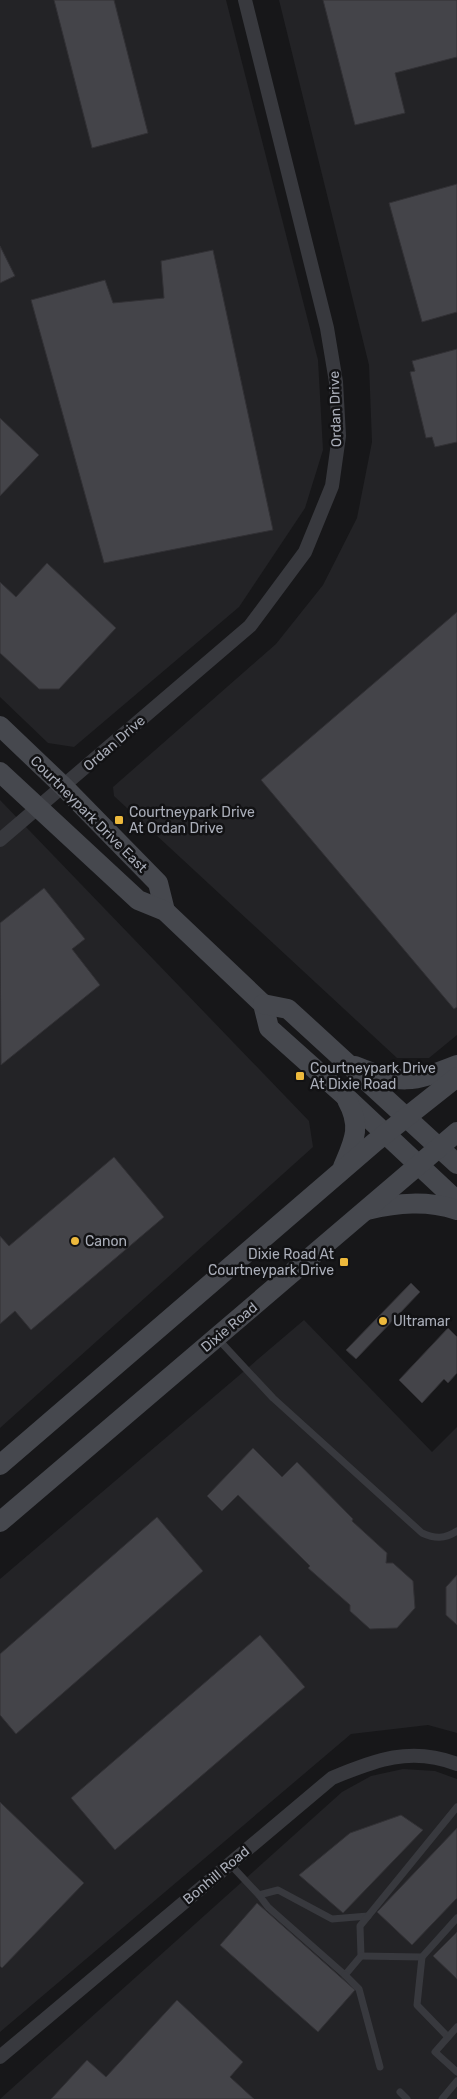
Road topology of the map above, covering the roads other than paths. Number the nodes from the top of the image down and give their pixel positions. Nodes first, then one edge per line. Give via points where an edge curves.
1 (245, 0) edge
2 (0, 726) edge
3 (0, 772) edge
4 (64, 787) junction
5 (39, 808) junction
6 (0, 840) edge
7 (165, 911) junction
8 (263, 1004) junction
9 (344, 1061) junction
10 (457, 1065) edge
11 (457, 1077) edge
12 (345, 1096) junction
13 (405, 1118) junction
14 (457, 1132) edge
15 (386, 1133) junction
16 (439, 1147) junction
17 (418, 1164) junction
18 (457, 1164) edge
19 (339, 1175) junction
20 (457, 1202) edge
21 (457, 1210) edge
22 (365, 1211) junction
23 (216, 1337) junction
24 (0, 1465) edge
25 (0, 1522) edge
26 (457, 1531) edge
27 (457, 1764) edge
28 (457, 1807) edge
29 (230, 1864) junction
30 (259, 1896) junction
31 (368, 1916) junction
32 (457, 1918) edge
33 (361, 1956) junction
34 (422, 1956) junction
35 (344, 1975) junction
36 (457, 2027) edge
37 (448, 2037) junction
38 (0, 2058) edge
39 (380, 2067) dead end
40 (457, 2072) edge
41 (457, 2081) edge
42 (400, 2092) dead end
43 (407, 2099) edge
44 (442, 2099) edge

1 - 4 street, Ordan Drive via 327,328 336,382 338,436 332,486 305,552 250,626
2 - 4 main road, Courtneypark Drive East
3 - 5 main road, Courtneypark Drive East
4 - 5 street, Ordan Drive
4 - 7 main road, Courtneypark Drive East via 158,883
5 - 6 street, Ordan Drive
5 - 7 main road, Courtneypark Drive East via 138,900
7 - 8 main road, Courtneypark Drive East
8 - 9 main road via 288,1009
8 - 12 main road via 269,1028
9 - 10 main road via 380,1076 409,1081
9 - 13 main road
11 - 13 main road
12 - 15 main road
12 - 19 main road via 353,1111 356,1128 354,1144
13 - 15 main road
13 - 16 main road
14 - 16 main road, Dixie Road
15 - 17 main road
15 - 19 main road
16 - 17 main road, Dixie Road
16 - 18 main road
17 - 20 main road
17 - 22 main road, Dixie Road
19 - 24 main road
21 - 22 main road via 403,1202
22 - 23 main road, Dixie Road
23 - 25 main road, Dixie Road
23 - 26 lane via 273,1398 422,1533 441,1538
27 - 29 street, Bonhill Road via 441,1757 406,1754 373,1761 332,1778
28 - 31 lane
29 - 30 lane
29 - 38 street, Bonhill Road
30 - 31 lane via 278,1890 332,1919
30 - 35 lane
31 - 33 lane via 360,1926
32 - 34 lane
33 - 34 lane
33 - 35 lane
34 - 37 lane via 417,2005
35 - 39 lane via 358,1989
36 - 37 lane
37 - 40 lane via 436,2052
41 - 44 lane
42 - 43 lane

